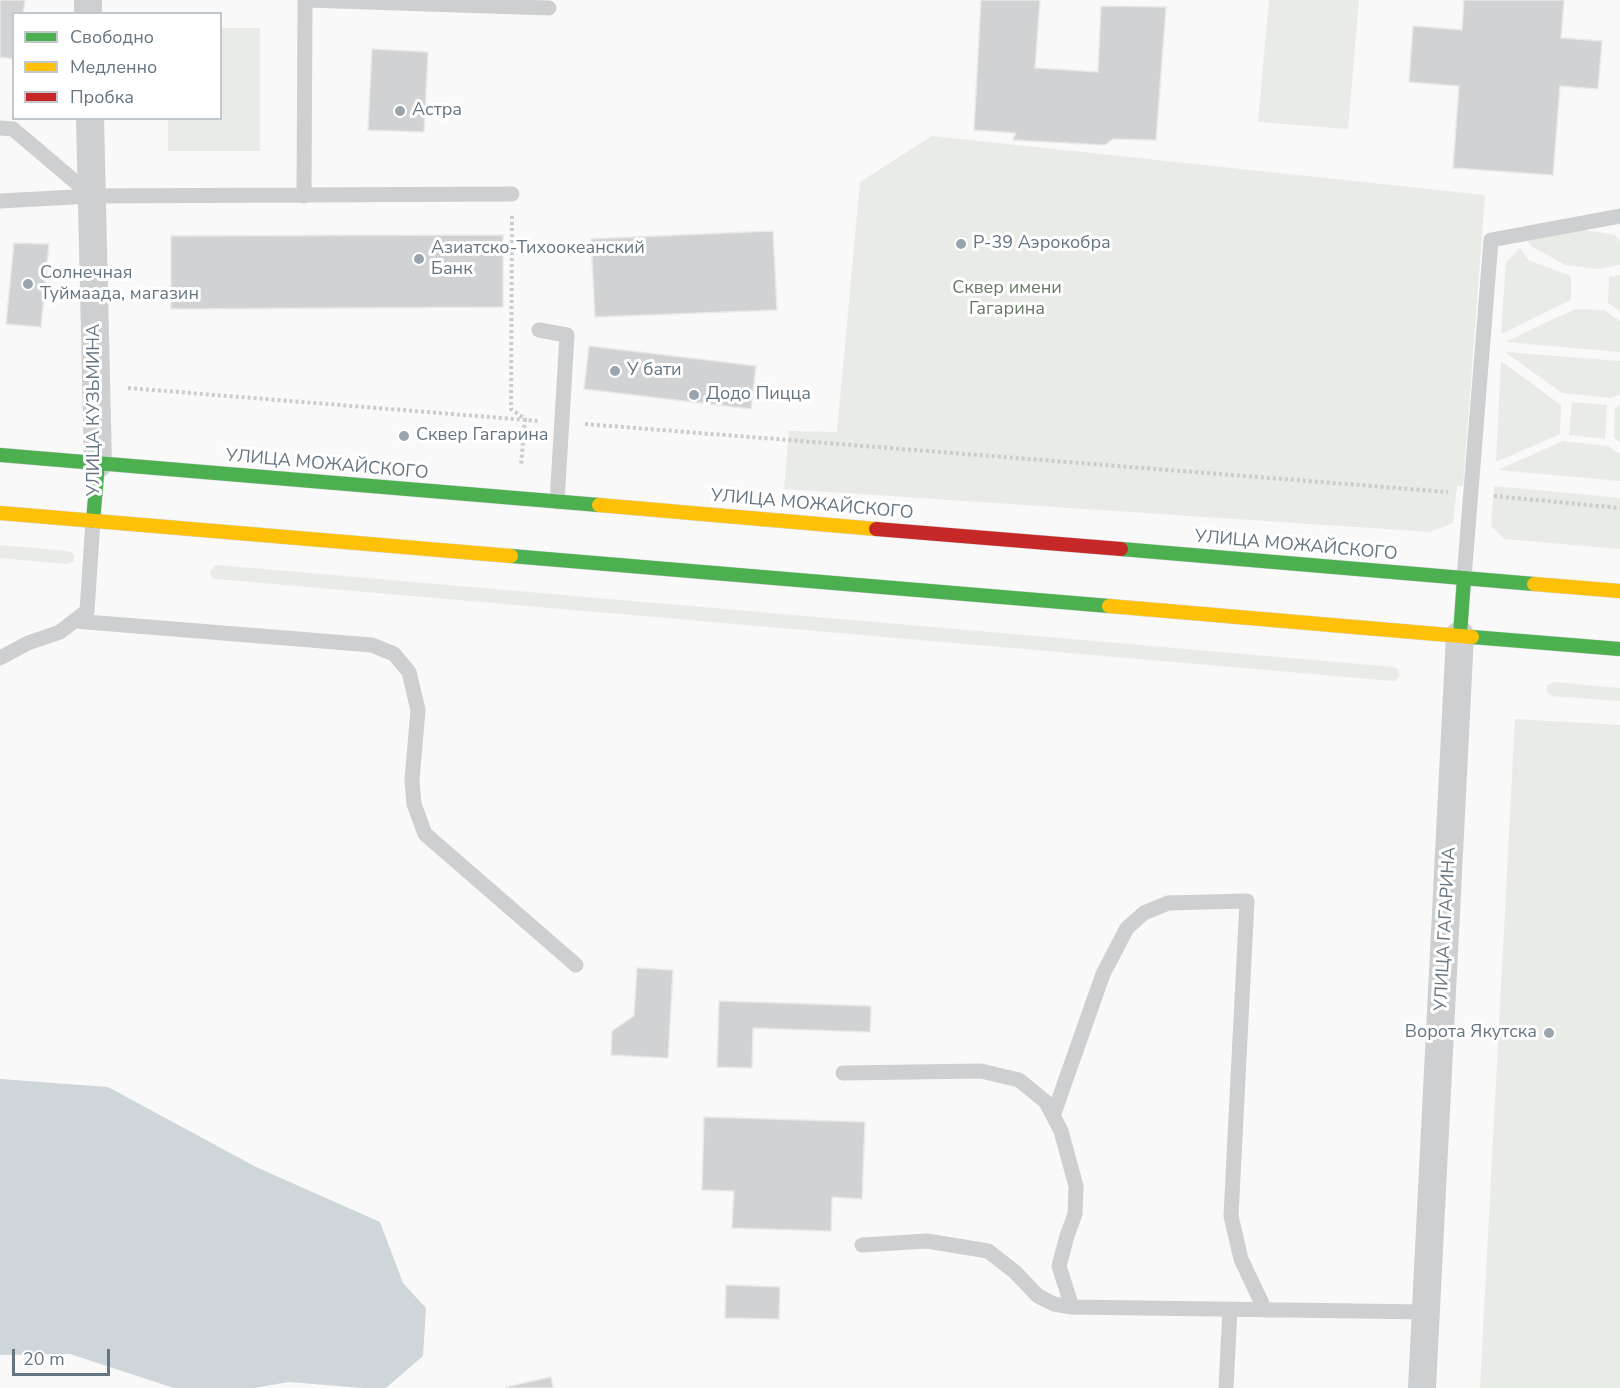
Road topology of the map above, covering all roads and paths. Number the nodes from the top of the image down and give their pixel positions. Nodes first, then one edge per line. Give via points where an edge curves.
1 (306, 0) edge
2 (549, 8) dead end
3 (90, 120) edge
4 (0, 129) edge
5 (512, 194) joint
6 (92, 196) junction
7 (304, 196) junction
8 (0, 201) edge
9 (1620, 216) edge
10 (539, 330) dead end
11 (97, 386) junction
12 (525, 419) junction
13 (562, 422) junction
14 (0, 455) edge
15 (98, 464) junction
16 (521, 472) dead end
17 (1471, 494) junction
18 (557, 502) junction
19 (1620, 508) edge
20 (0, 513) edge
21 (93, 521) junction
22 (1464, 578) junction
23 (1620, 591) edge
24 (74, 621) junction
25 (1461, 635) junction
26 (1620, 649) edge
27 (0, 658) edge
28 (576, 965) dead end
29 (843, 1073) dead end
30 (1053, 1116) junction
31 (862, 1245) dead end
32 (1072, 1307) junction
33 (1230, 1310) junction
34 (1265, 1310) junction
35 (1426, 1312) junction
36 (1226, 1388) edge
37 (1422, 1388) edge

1 - 2 lane
1 - 7 lane
3 - 6 street, УЛИЦА КУЗЬМИНА
4 - 6 lane via 13,129
5 - 7 lane
5 - 12 path via 511,409
6 - 7 lane
6 - 8 lane
6 - 11 street, УЛИЦА КУЗЬМИНА
9 - 17 lane via 1491,240
10 - 13 lane via 567,335
11 - 12 path
11 - 15 street, УЛИЦА КУЗЬМИНА
12 - 13 path
12 - 16 path
13 - 17 path
13 - 18 lane
14 - 15 main road, УЛИЦА МОЖАЙСКОГО
15 - 18 main road, УЛИЦА МОЖАЙСКОГО
15 - 21 main road, УЛИЦА КУЗЬМИНА
17 - 19 path
17 - 22 lane
18 - 22 main road, УЛИЦА МОЖАЙСКОГО
20 - 21 main road
21 - 24 lane via 87,611
21 - 25 main road
22 - 23 main road, УЛИЦА МОЖАЙСКОГО
22 - 25 main road, УЛИЦА ГАГАРИНА
24 - 27 lane via 60,632
24 - 28 lane via 372,645 394,654 409,672 418,710 412,780 414,804 425,834
25 - 26 main road
25 - 35 street, УЛИЦА ГАГАРИНА
29 - 30 lane via 981,1071 1019,1080 1046,1102
30 - 32 lane via 1076,1186 1076,1214 1059,1266
30 - 34 lane via 1103,974 1127,928 1144,913 1168,903 1247,901 1231,1216 1241,1259
31 - 32 lane via 927,1241 988,1251 1038,1296
32 - 33 lane
33 - 34 lane
33 - 36 lane
34 - 35 lane
35 - 37 street, УЛИЦА ГАГАРИНА

